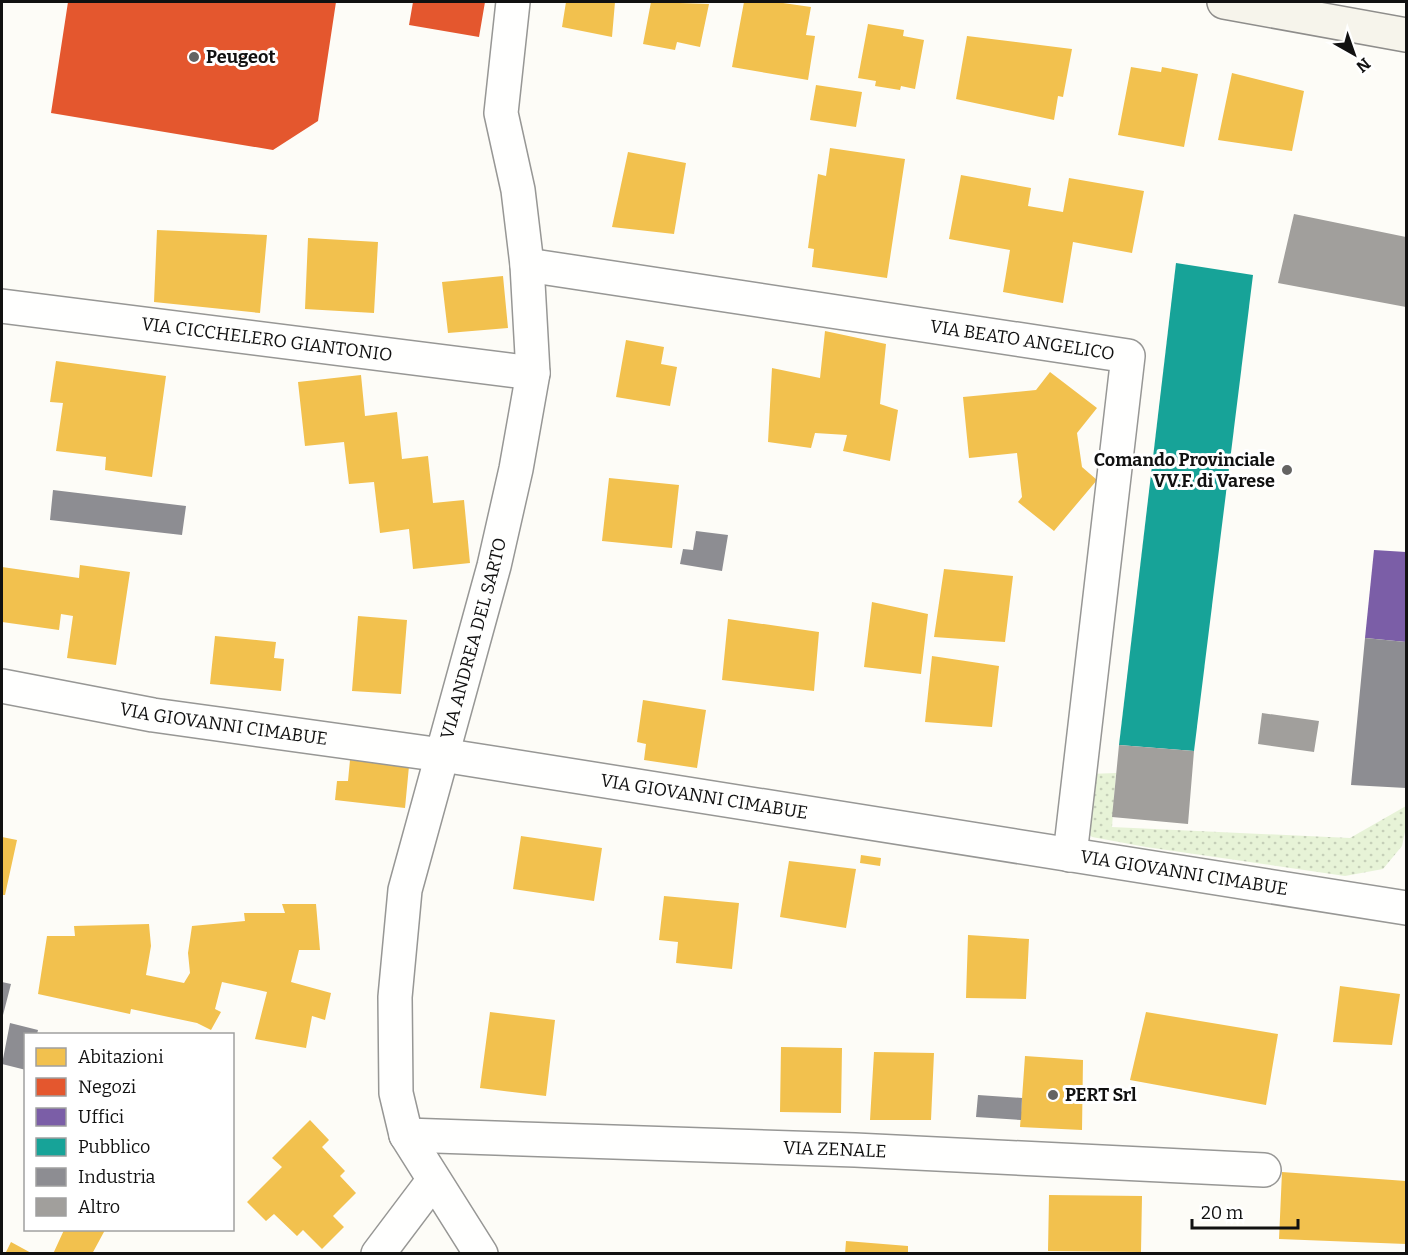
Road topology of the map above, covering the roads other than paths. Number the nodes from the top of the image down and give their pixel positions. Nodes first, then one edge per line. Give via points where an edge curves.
1 (513, 2) edge
2 (1224, 2) edge
3 (1407, 35) edge
4 (527, 265) junction
5 (2, 306) edge
6 (533, 373) junction
7 (2, 686) edge
8 (442, 755) junction
9 (1070, 855) junction
10 (1407, 908) edge
11 (406, 1135) junction
12 (1264, 1170) dead end
13 (433, 1181) junction
14 (378, 1254) edge
15 (481, 1254) edge

1 - 4 street, VIA ANDREA DEL SARTO via 501,113 518,190
2 - 3 main road
4 - 6 street, VIA ANDREA DEL SARTO
4 - 9 street, VIA BEATO ANGELICO via 1128,356
5 - 6 street, VIA CICCHELERO GIANTONIO
6 - 8 street, VIA ANDREA DEL SARTO via 494,566
7 - 8 street, VIA GIOVANNI CIMABUE via 153,715
8 - 9 street, VIA GIOVANNI CIMABUE
8 - 11 street, VIA ANDREA DEL SARTO via 405,890 395,997 396,1093
9 - 10 street, VIA GIOVANNI CIMABUE
11 - 12 street, VIA ZENALE via 855,1150
11 - 13 street, VIA ANDREA DEL SARTO
13 - 14 street
13 - 15 street, VIA ANDREA DEL SARTO

